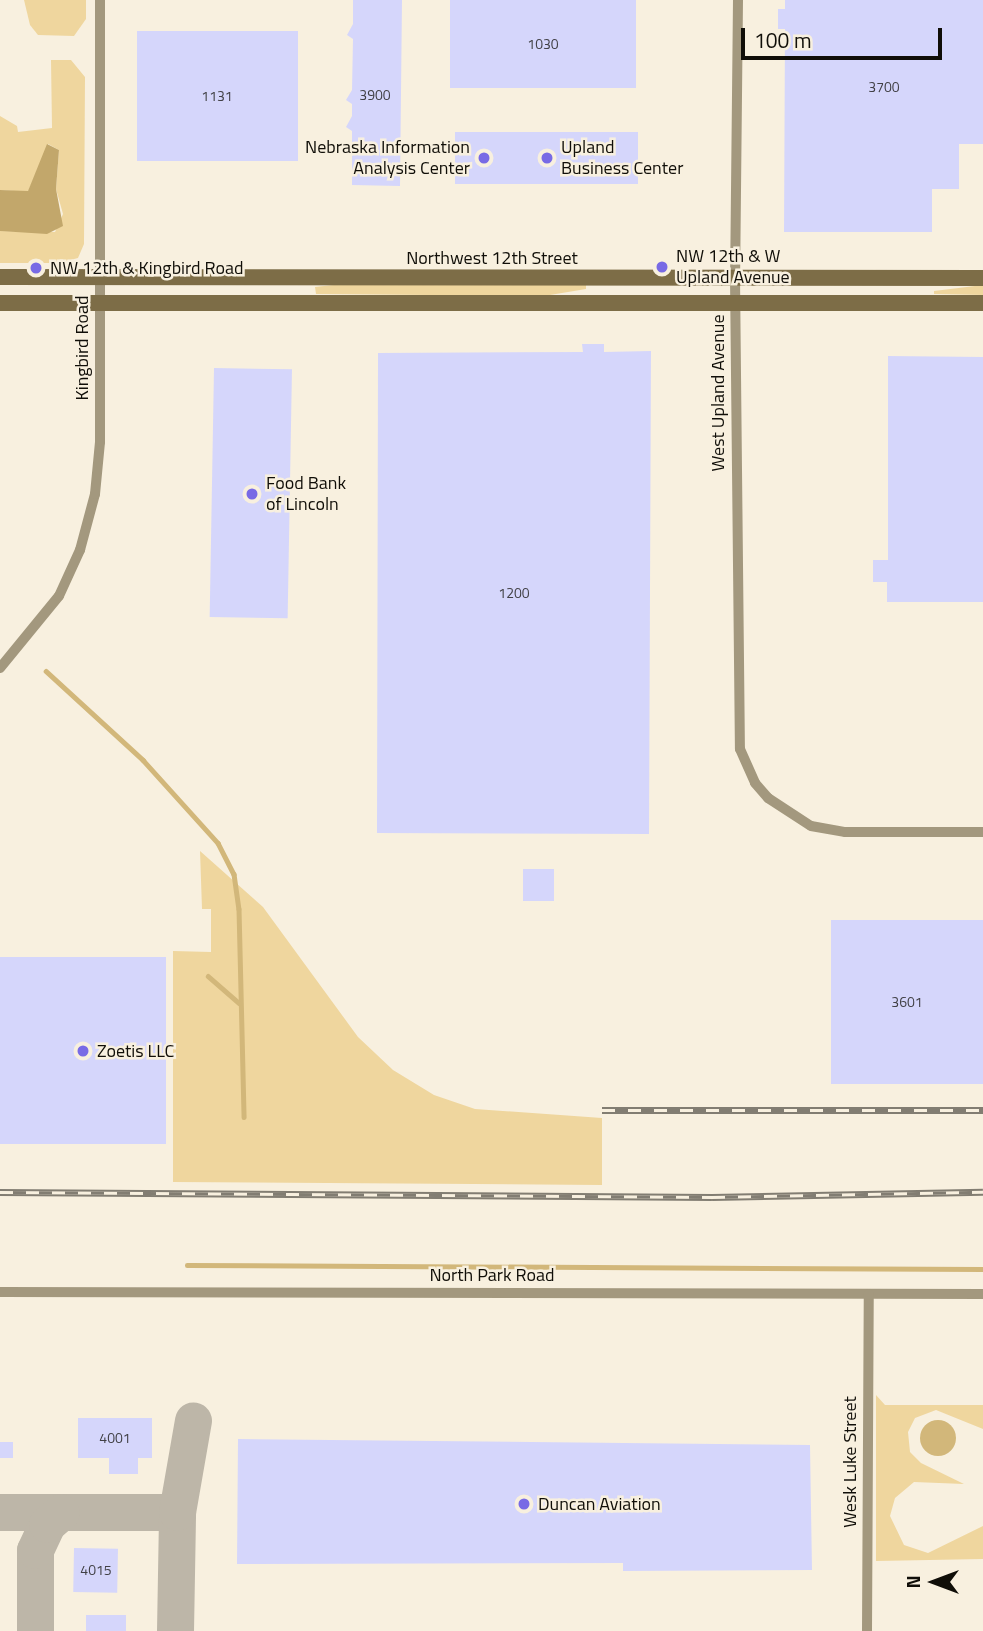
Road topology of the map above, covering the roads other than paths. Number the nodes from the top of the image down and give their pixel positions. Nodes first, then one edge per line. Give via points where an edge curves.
1 (100, 0) edge
2 (738, 0) edge
3 (0, 277) edge
4 (99, 277) junction
5 (735, 278) junction
6 (983, 278) edge
7 (0, 303) edge
8 (99, 303) junction
9 (735, 303) junction
10 (983, 303) edge
11 (0, 668) edge
12 (983, 832) edge
13 (0, 1292) edge
14 (869, 1294) junction
15 (983, 1294) edge
16 (867, 1631) edge

1 - 4 street, Kingbird Road
2 - 5 street, West Upland Avenue
3 - 4 main road, Northwest 12th Street
4 - 5 main road, Northwest 12th Street
4 - 8 street, Kingbird Road
5 - 6 main road, Northwest 12th Street
5 - 9 street, West Upland Avenue
7 - 8 main road
8 - 9 main road
8 - 11 street, Kingbird Road via 99,463 88,526 53,606
9 - 10 main road
9 - 12 street, West Upland Avenue via 737,728 743,759 755,783 784,812 827,830
13 - 14 street, North Park Road
14 - 15 street, North Park Road
14 - 16 street, Wesk Luke Street

